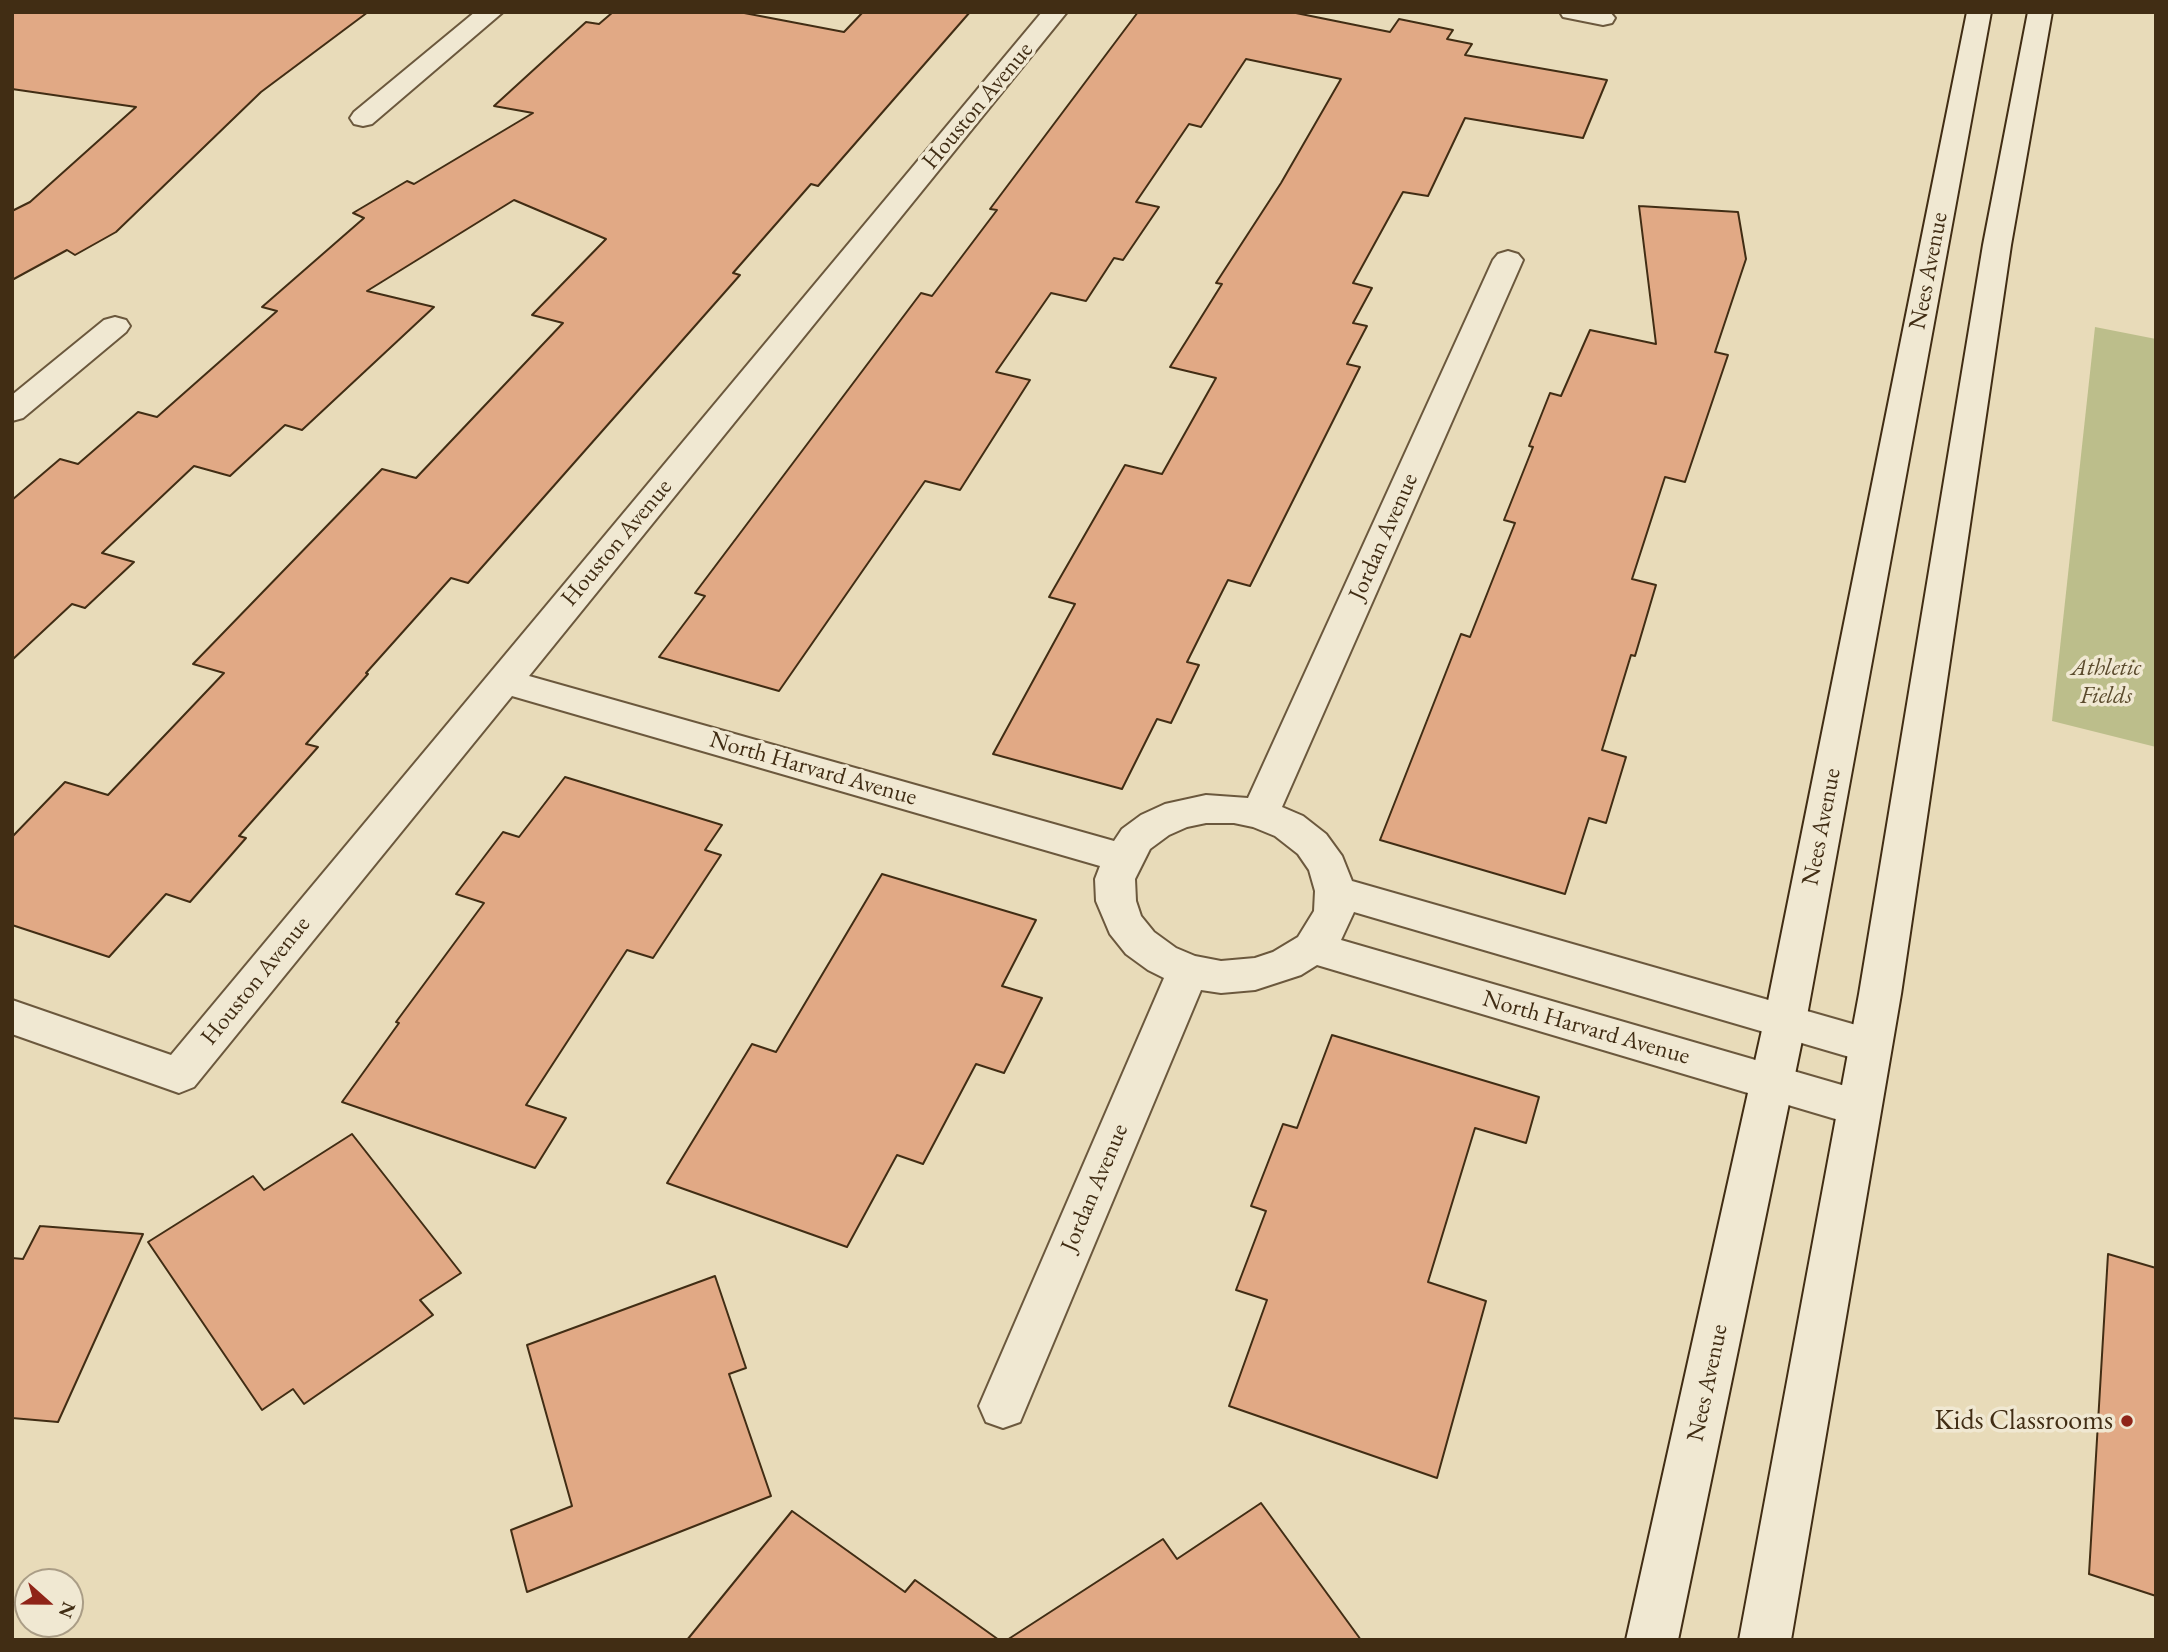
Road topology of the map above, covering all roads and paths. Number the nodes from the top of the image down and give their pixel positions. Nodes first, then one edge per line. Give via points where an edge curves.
1 (491, 12) edge
2 (1055, 12) edge
3 (1572, 12) edge
4 (1979, 12) edge
5 (2040, 12) edge
6 (1603, 18) dead end
7 (363, 118) dead end
8 (1508, 260) dead end
9 (115, 326) dead end
10 (12, 411) edge
11 (503, 681) junction
12 (1260, 814) junction
13 (1123, 858) junction
14 (1335, 891) junction
15 (1312, 947) junction
16 (1188, 971) junction
17 (12, 1017) edge
18 (1785, 1021) junction
19 (1870, 1045) junction
20 (1772, 1082) junction
21 (1859, 1108) junction
22 (1003, 1406) dead end
23 (1652, 1640) edge
24 (1765, 1640) edge

1 - 7 street
2 - 11 street, Houston Avenue
3 - 6 street
4 - 18 street, Nees Avenue
5 - 19 street via 1997,245
8 - 12 street, Jordan Avenue
9 - 10 street
11 - 13 street, North Harvard Avenue
11 - 17 street, Houston Avenue via 179,1075
12 - 13 street via 1234,808 1179,814 1136,839
12 - 14 street via 1289,826 1312,844 1328,866
13 - 16 street via 1115,879 1124,923 1162,960
14 - 15 street via 1334,911
14 - 18 street
15 - 16 street via 1287,964 1255,974 1221,977
15 - 20 street, North Harvard Avenue
16 - 22 street, Jordan Avenue
18 - 19 street
18 - 20 street, Nees Avenue
19 - 21 street
20 - 21 street, North Harvard Avenue
20 - 23 street, Nees Avenue
21 - 24 street

